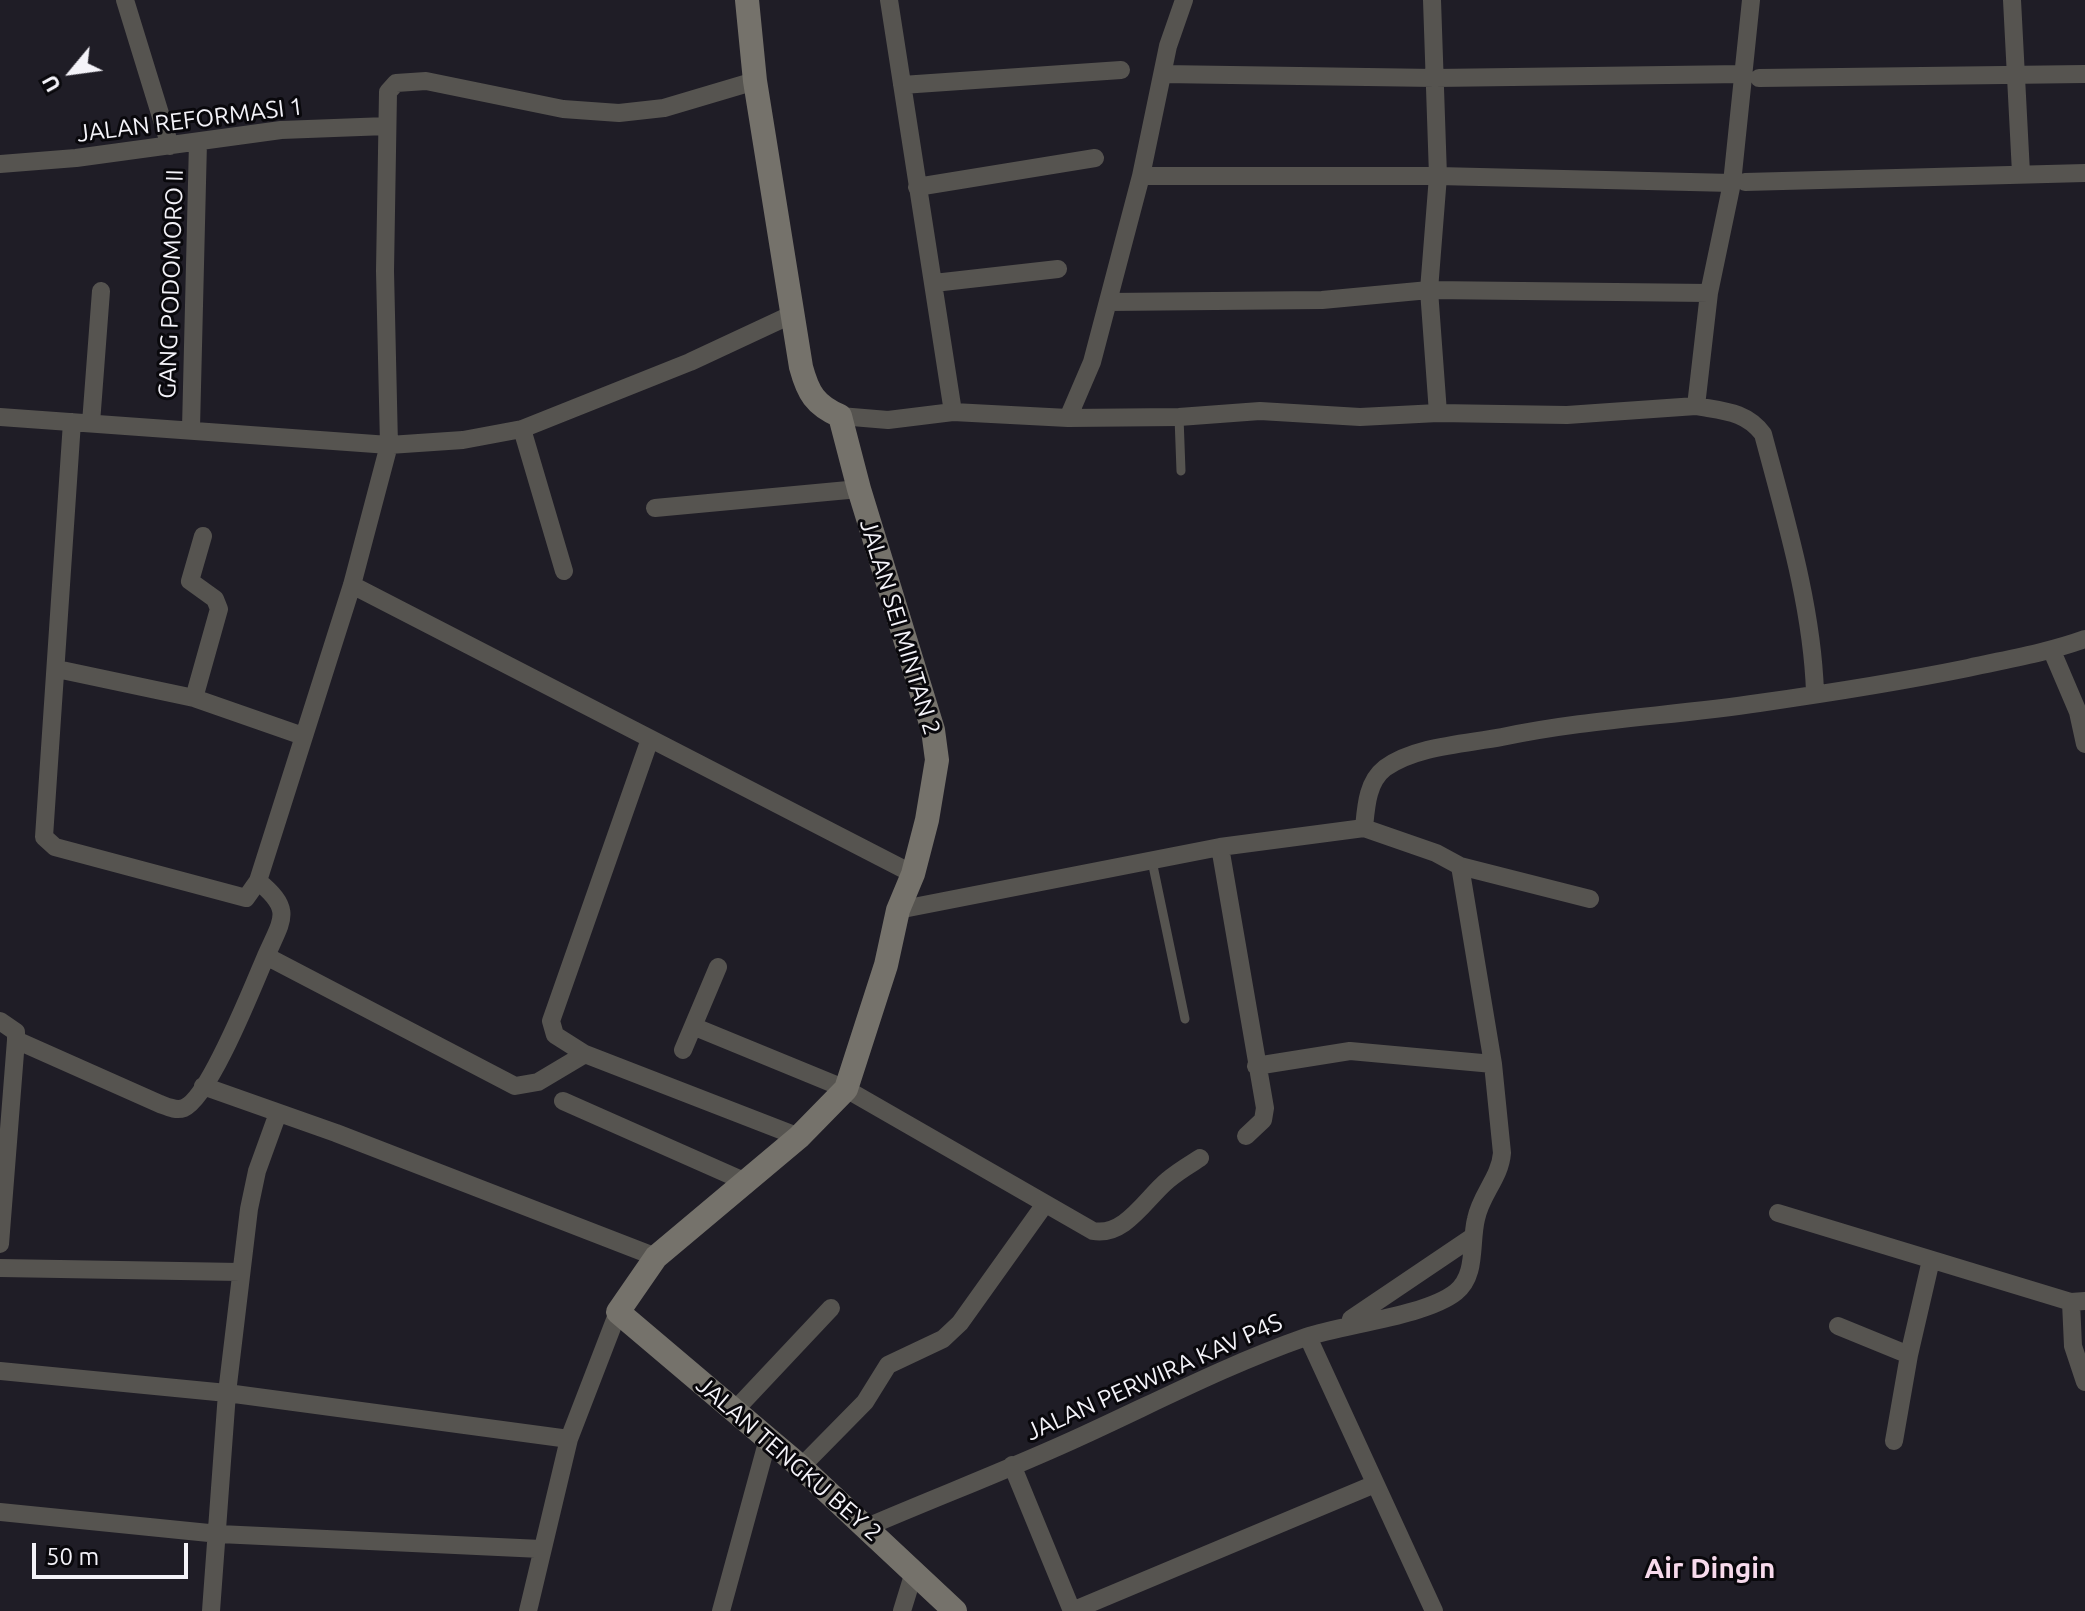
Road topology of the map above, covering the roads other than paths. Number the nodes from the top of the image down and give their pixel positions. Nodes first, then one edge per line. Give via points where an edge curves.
1 (125, 0) edge
2 (747, 0) edge
3 (889, 0) edge
4 (1184, 0) edge
5 (1432, 0) edge
6 (1751, 0) edge
7 (2012, 0) edge
8 (1121, 70) dead end
9 (1163, 74) junction
10 (2085, 74) edge
11 (1751, 76) junction
12 (2015, 76) junction
13 (1435, 78) junction
14 (755, 81) junction
15 (902, 85) junction
16 (387, 126) junction
17 (198, 142) junction
18 (170, 146) junction
19 (1095, 158) dead end
20 (0, 164) edge
21 (2021, 173) junction
22 (2085, 173) edge
23 (1141, 176) junction
24 (1438, 176) junction
25 (1739, 182) junction
26 (917, 187) junction
27 (1058, 269) dead end
28 (934, 283) junction
29 (1429, 290) junction
30 (101, 291) dead end
31 (1709, 293) junction
32 (1108, 302) junction
33 (795, 313) junction
34 (1696, 406) junction
35 (953, 412) junction
36 (1438, 413) junction
37 (840, 416) junction
38 (0, 417) edge
39 (1179, 417) junction
40 (1068, 418) junction
41 (82, 423) junction
42 (191, 428) junction
43 (522, 429) junction
44 (389, 445) junction
45 (1181, 471) dead end
46 (859, 489) junction
47 (655, 508) dead end
48 (203, 536) dead end
49 (564, 571) dead end
50 (352, 585) junction
51 (2085, 639) edge
52 (2052, 651) junction
53 (57, 669) junction
54 (1815, 692) junction
55 (194, 698) junction
56 (303, 736) junction
57 (650, 739) junction
58 (2085, 744) edge
59 (1364, 828) junction
60 (1220, 847) junction
61 (1152, 861) junction
62 (1460, 866) junction
63 (913, 874) junction
64 (258, 881) junction
65 (1590, 899) dead end
66 (898, 910) junction
67 (266, 956) junction
68 (718, 967) dead end
69 (1185, 1019) dead end
70 (0, 1021) edge
71 (695, 1027) junction
72 (16, 1040) junction
73 (683, 1050) dead end
74 (585, 1054) junction
75 (1493, 1064) junction
76 (1256, 1066) junction
77 (203, 1086) junction
78 (846, 1089) junction
79 (563, 1101) dead end
80 (278, 1113) junction
81 (1246, 1136) dead end
82 (799, 1137) junction
83 (1200, 1158) dead end
84 (746, 1182) junction
85 (1045, 1204) junction
86 (1778, 1213) dead end
87 (1471, 1238) junction
88 (0, 1244) edge
89 (656, 1257) junction
90 (1931, 1260) junction
91 (0, 1268) edge
92 (240, 1272) junction
93 (2078, 1301) edge
94 (831, 1308) dead end
95 (618, 1312) junction
96 (1838, 1326) dead end
97 (1336, 1329) junction
98 (1308, 1337) junction
99 (1909, 1355) junction
100 (0, 1371) edge
101 (2085, 1382) edge
102 (227, 1393) junction
103 (735, 1410) junction
104 (569, 1439) junction
105 (768, 1439) junction
106 (1894, 1441) dead end
107 (1012, 1465) junction
108 (801, 1467) junction
109 (1375, 1484) junction
110 (0, 1512) edge
111 (867, 1527) junction
112 (219, 1534) junction
113 (541, 1549) junction
114 (914, 1572) junction
115 (211, 1611) edge
116 (528, 1611) edge
117 (721, 1611) edge
118 (902, 1611) edge
119 (955, 1611) edge
120 (1072, 1611) edge
121 (1434, 1611) edge

1 - 18 street
2 - 14 street
3 - 15 street
4 - 9 street
5 - 13 street
6 - 11 street
7 - 12 street
8 - 15 street
9 - 13 street
9 - 23 street
10 - 12 street
11 - 12 street
11 - 13 street
11 - 25 street
12 - 21 street
13 - 24 street
14 - 16 street via 664,108 619,113 563,109 405,81 388,92
14 - 33 street
15 - 26 street
16 - 17 street, JALAN REFORMASI 1 via 281,130
16 - 44 street
17 - 18 street, JALAN REFORMASI 1
17 - 42 street, GANG PODOMORO II
18 - 20 street, JALAN REFORMASI 1
19 - 26 street
21 - 22 street
21 - 25 street
23 - 24 street
23 - 32 street
24 - 25 street
24 - 29 street
25 - 31 street
26 - 28 street
27 - 28 street
28 - 35 street
29 - 31 street
29 - 32 street via 1322,300
29 - 36 street
30 - 41 street
31 - 34 street
32 - 40 street via 1092,362
33 - 37 street via 808,390 819,407
33 - 43 street via 690,362
34 - 36 street via 1567,415
34 - 54 street via 1743,415 1763,434 1814,657
35 - 37 street via 888,420
35 - 40 street
36 - 39 street via 1360,417 1260,411
37 - 46 street, JALAN SEI MINTAN 2
38 - 41 street
39 - 40 street
39 - 45 lane
41 - 42 street
41 - 53 street
42 - 44 street
43 - 44 street
43 - 49 street
44 - 50 street
46 - 47 street
46 - 63 street, JALAN SEI MINTAN 2 via 933,730 937,760
48 - 55 street via 190,581 215,599 219,609
50 - 56 street
50 - 57 street
51 - 52 street
52 - 54 street
52 - 58 street via 2078,712
53 - 55 street
53 - 64 street via 42,826 49,844 240,898 252,893
54 - 59 street via 1533,730 1413,755 1375,778
55 - 56 street
56 - 64 street
57 - 63 street
57 - 74 street via 551,1021 555,1035
59 - 60 street
59 - 62 street
60 - 61 street
60 - 76 street
61 - 66 street
61 - 69 lane
62 - 65 street
62 - 75 street, JALAN PERWIRA KAV P4S
63 - 66 street, JALAN SEI MINTAN 2
64 - 67 street via 283,908
66 - 78 street, JALAN SEI MINTAN 2
67 - 74 street via 515,1086 538,1082
67 - 77 street
68 - 71 street
70 - 72 street via 16,1032
71 - 73 street
71 - 78 street
72 - 77 street via 174,1109 186,1107
72 - 88 street
74 - 82 street
75 - 76 street via 1350,1051
75 - 87 street, JALAN PERWIRA KAV P4S via 1500,1167 1479,1205
76 - 81 street via 1265,1108 1263,1120
77 - 80 street
78 - 82 street, JALAN SEI MINTAN 2
78 - 85 street
79 - 84 street
80 - 89 street
80 - 92 street via 257,1171
82 - 84 street, JALAN SEI MINTAN 2
83 - 85 street via 1105,1233
84 - 89 street, JALAN SEI MINTAN 2
85 - 108 street via 960,1323 943,1339 888,1365 865,1402
86 - 90 street
87 - 97 street
87 - 97 street, JALAN PERWIRA KAV P4S via 1467,1281 1453,1295
89 - 95 street, JALAN SEI MINTAN 2
90 - 93 street
90 - 99 street
91 - 92 street
92 - 102 street
93 - 101 street via 2073,1346
94 - 103 street
95 - 103 street, JALAN TENGKU BEY 2
95 - 104 street
96 - 99 street
97 - 98 street, JALAN PERWIRA KAV P4S
98 - 107 street, JALAN PERWIRA KAV P4S via 1159,1397
98 - 109 street
99 - 106 street
100 - 102 street
102 - 104 street
102 - 112 street
103 - 105 street, JALAN TENGKU BEY 2
104 - 113 street
105 - 108 street, JALAN TENGKU BEY 2
105 - 117 street
107 - 111 street, JALAN PERWIRA KAV P4S
107 - 120 street
108 - 111 street, JALAN TENGKU BEY 2
109 - 120 street
109 - 121 street
110 - 112 street
111 - 114 street, JALAN TENGKU BEY 2
112 - 113 street
112 - 115 street
113 - 116 street
114 - 118 street
114 - 119 street, JALAN TENGKU BEY 2

